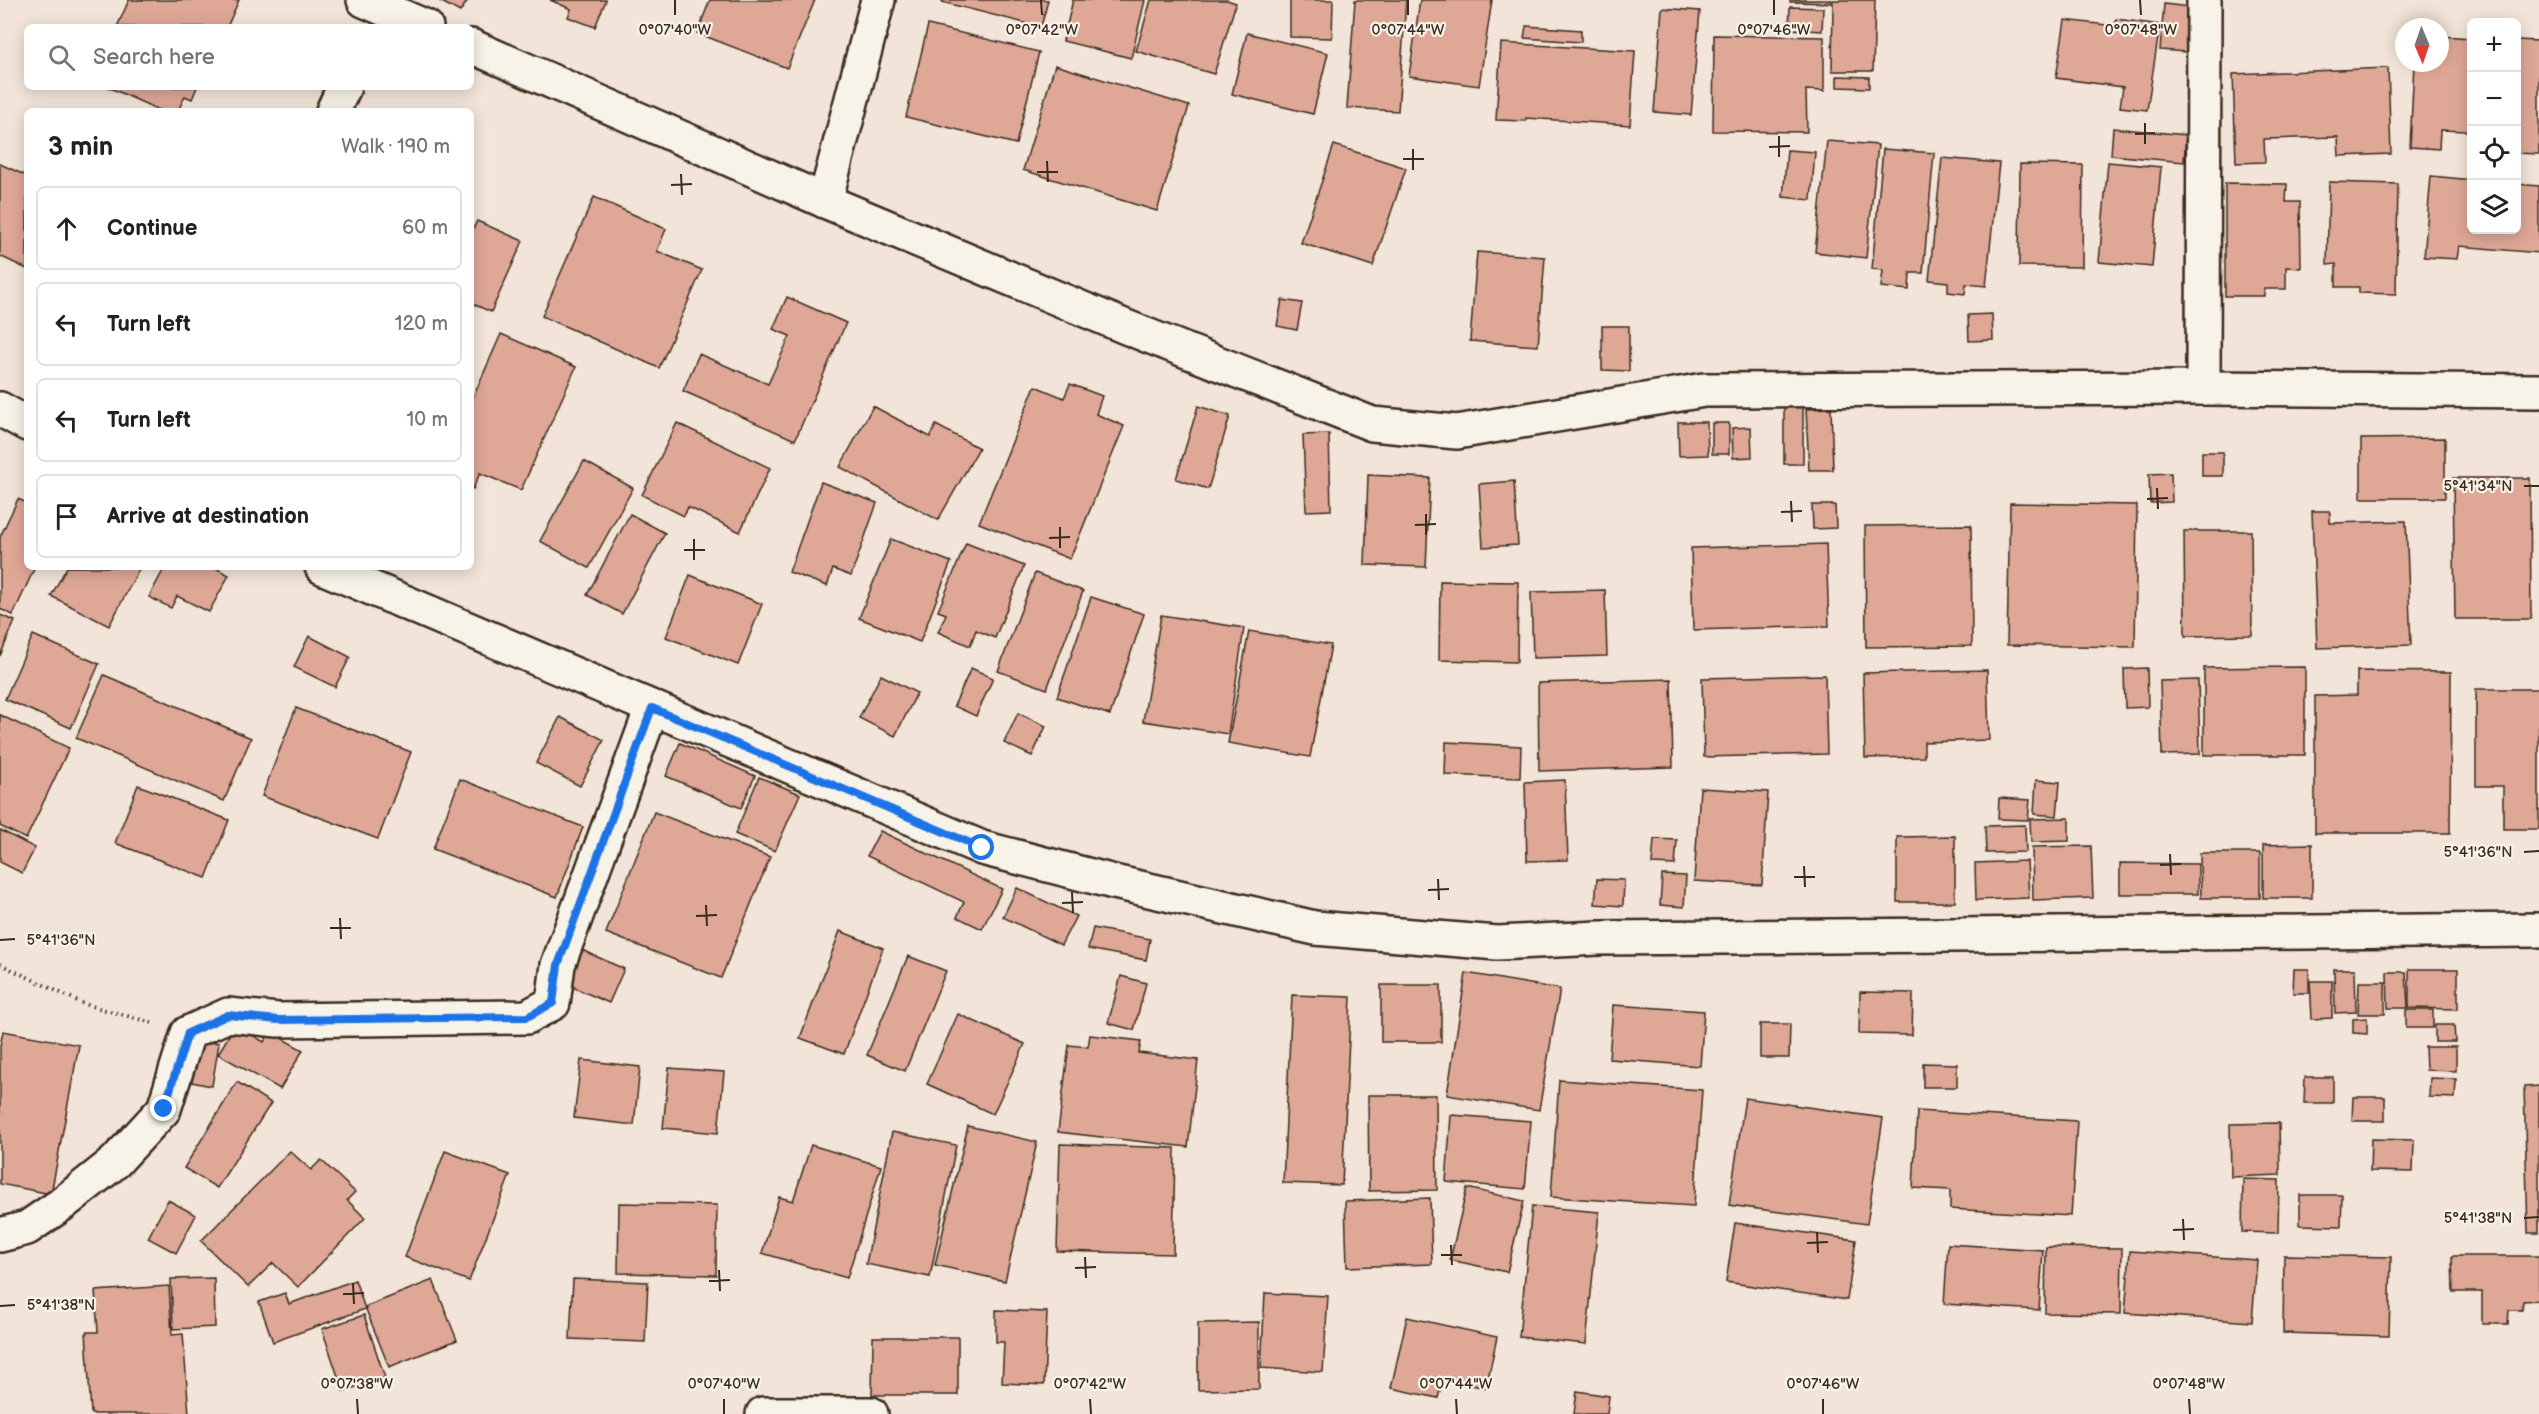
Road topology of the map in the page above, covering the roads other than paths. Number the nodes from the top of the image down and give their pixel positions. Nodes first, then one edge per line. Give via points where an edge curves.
1 (878, 0) edge
2 (2204, 0) edge
3 (374, 8) edge
4 (418, 24) edge
5 (474, 47) edge
6 (343, 90) edge
7 (334, 108) edge
8 (825, 201) junction
9 (2203, 388) junction
10 (2539, 391) edge
11 (0, 409) edge
12 (24, 422) edge
13 (329, 570) edge
14 (652, 708) junction
15 (2539, 930) edge
16 (0, 1235) edge
17 (763, 1414) edge
18 (870, 1414) edge

1 - 8 street
2 - 9 street
3 - 4 street
5 - 8 street
6 - 7 street
8 - 9 street via 1147,336 1372,424 1457,432 1704,390
9 - 10 street
11 - 12 street
13 - 14 street
14 - 15 street via 982,848 1315,928 1497,943 1599,938
14 - 16 street via 558,965 553,1003 527,1017 278,1020 228,1015 188,1033 164,1109 116,1162 27,1228
17 - 18 street

